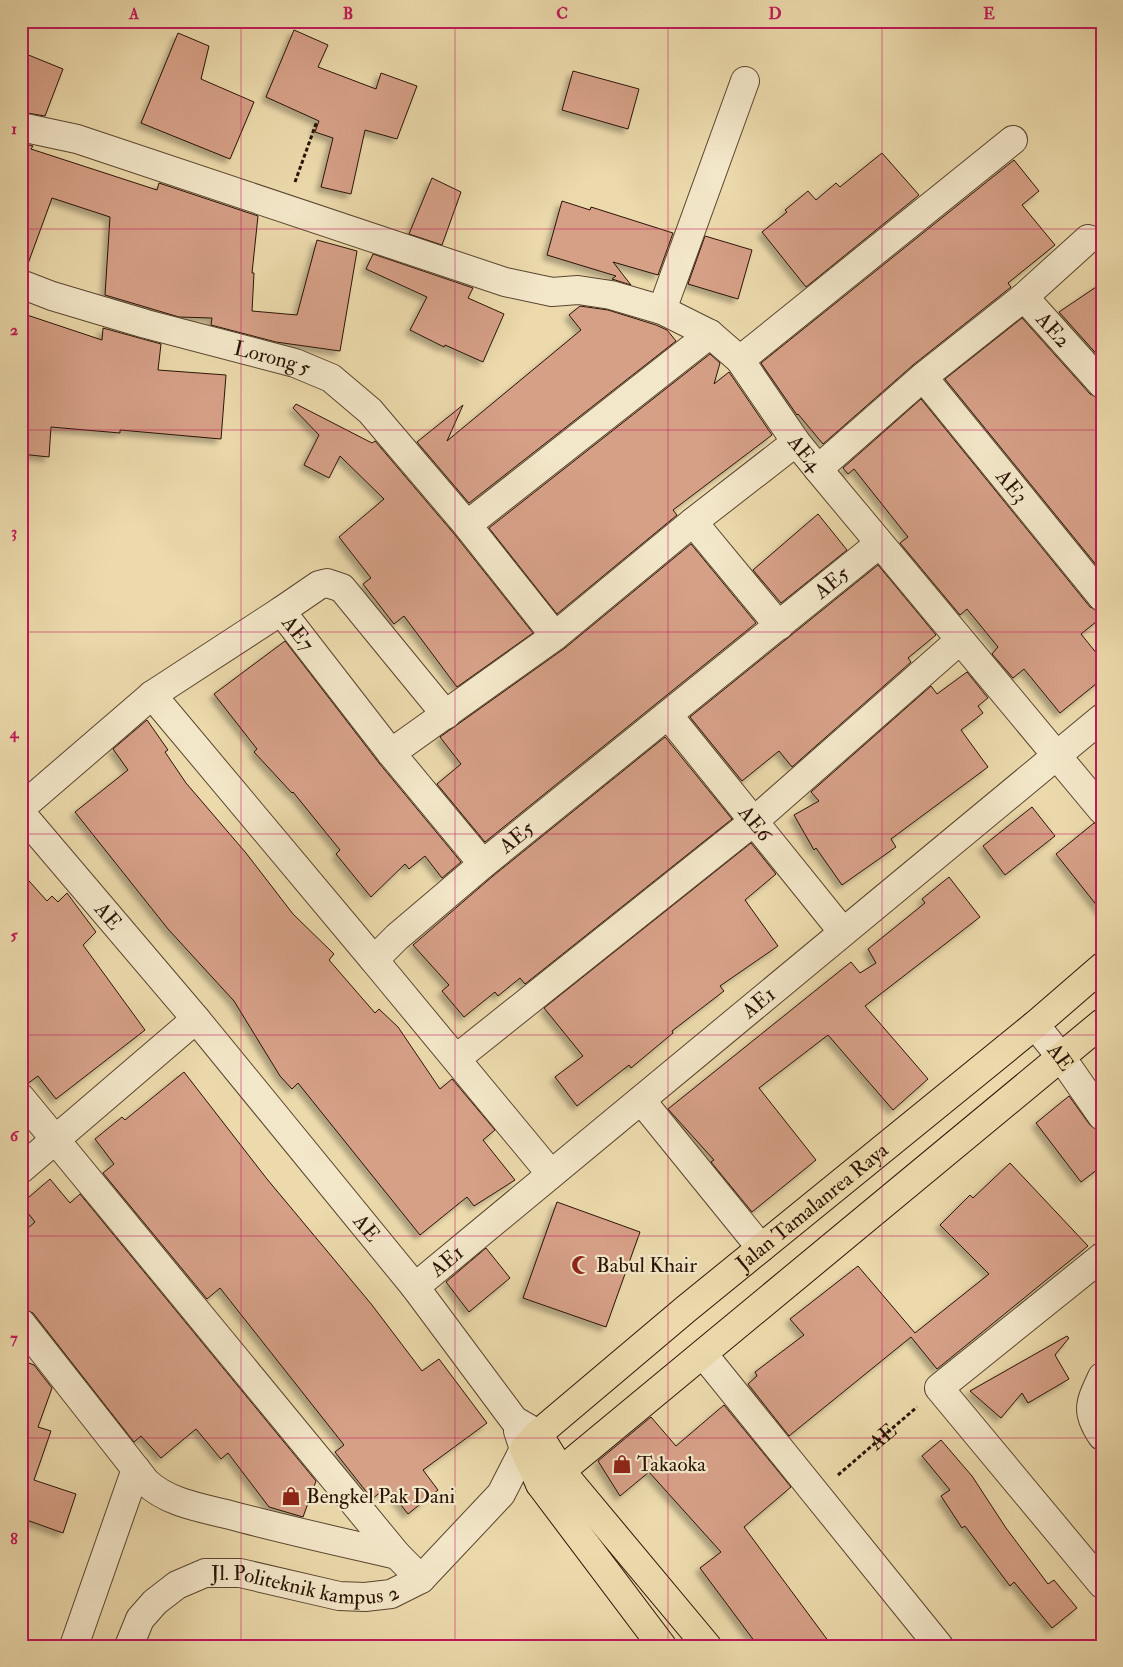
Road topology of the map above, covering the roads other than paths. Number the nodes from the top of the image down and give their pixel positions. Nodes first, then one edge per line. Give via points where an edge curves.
1 (745, 81) dead end
2 (21, 128) edge
3 (1013, 140) dead end
4 (1088, 238) dead end
5 (21, 284) edge
6 (1024, 297) junction
7 (662, 310) junction
8 (710, 334) junction
9 (740, 360) junction
10 (922, 377) junction
11 (1102, 384) edge
12 (796, 442) junction
13 (818, 469) junction
14 (693, 522) junction
15 (467, 525) junction
16 (879, 544) junction
17 (1102, 597) edge
18 (281, 611) junction
19 (779, 626) junction
20 (555, 636) junction
21 (960, 640) junction
22 (152, 695) junction
23 (446, 715) junction
24 (668, 715) junction
25 (1102, 718) edge
26 (391, 753) junction
27 (1058, 756) junction
28 (21, 808) edge
29 (1102, 810) edge
30 (21, 813) edge
31 (753, 822) junction
32 (483, 864) junction
33 (842, 932) junction
34 (374, 960) junction
35 (1102, 967) edge
36 (196, 1019) junction
37 (1102, 1023) edge
38 (1035, 1025) junction
39 (1061, 1057) junction
40 (457, 1058) junction
41 (21, 1098) edge
42 (640, 1100) junction
43 (1102, 1116) edge
44 (56, 1141) junction
45 (21, 1169) edge
46 (552, 1174) junction
47 (761, 1248) junction
48 (1102, 1257) edge
49 (415, 1287) junction
50 (21, 1323) edge
51 (703, 1354) junction
52 (1102, 1377) edge
53 (1102, 1436) edge
54 (531, 1442) junction
55 (136, 1470) junction
56 (550, 1477) junction
57 (501, 1494) junction
58 (397, 1555) junction
59 (421, 1579) junction
60 (1102, 1584) edge
61 (74, 1646) edge
62 (129, 1646) edge
63 (662, 1646) edge
64 (707, 1646) edge
65 (939, 1646) edge

1 - 7 street
2 - 7 street, AE4 via 76,139 506,282 552,292 578,290 611,295
3 - 9 street
4 - 6 street
5 - 15 street, Lorong 5 via 146,324 295,363 331,378 370,412
6 - 10 street
6 - 11 street, AE2
7 - 8 street, AE4
8 - 9 street, AE4
8 - 15 street
9 - 12 street, AE4
10 - 13 street
10 - 17 street, AE3
12 - 13 street, AE4
12 - 14 street
13 - 16 street, AE4
14 - 19 street
14 - 20 street
15 - 20 street, Lorong 5
16 - 19 street, AE5
16 - 21 street, AE4
18 - 22 street, AE7
18 - 23 street via 320,585 327,583 342,588
18 - 26 street, AE7
19 - 24 street, AE5
20 - 23 street
21 - 27 street, AE4
21 - 31 street
22 - 28 street, AE7
22 - 34 street
23 - 26 street
24 - 31 street, AE6
24 - 32 street, AE5
25 - 27 street, AE1
26 - 32 street, AE7
27 - 29 street, AE4
27 - 33 street, AE1
30 - 36 street, AE
31 - 33 street, AE6
31 - 40 street
32 - 34 street, AE5
33 - 42 street, AE1
34 - 40 street
35 - 38 main road, Jalan Tamalanrea Raya
36 - 44 street
36 - 49 street, AE
37 - 39 main road, Jalan Tamalanrea Raya
38 - 39 street, AE
38 - 47 main road, Jalan Tamalanrea Raya
39 - 43 street, AE
39 - 51 main road, Jalan Tamalanrea Raya
40 - 46 street
41 - 44 street
42 - 46 street, AE1
42 - 47 street
44 - 45 street
44 - 58 street
46 - 49 street, AE1
47 - 54 main road, Jalan Tamalanrea Raya
48 - 60 street via 939,1388
49 - 54 street, AE
50 - 55 street
51 - 56 main road, Jalan Tamalanrea Raya
51 - 65 street
52 - 53 street via 1089,1410
54 - 56 main road
54 - 57 street
55 - 58 street via 156,1491 183,1503
55 - 61 street
56 - 57 street
56 - 63 main road
56 - 64 main road
57 - 59 street
58 - 59 street
59 - 62 street, Jl. Politeknik kampus 2 via 391,1594 348,1597 240,1573 206,1573 177,1585 155,1602 140,1619

